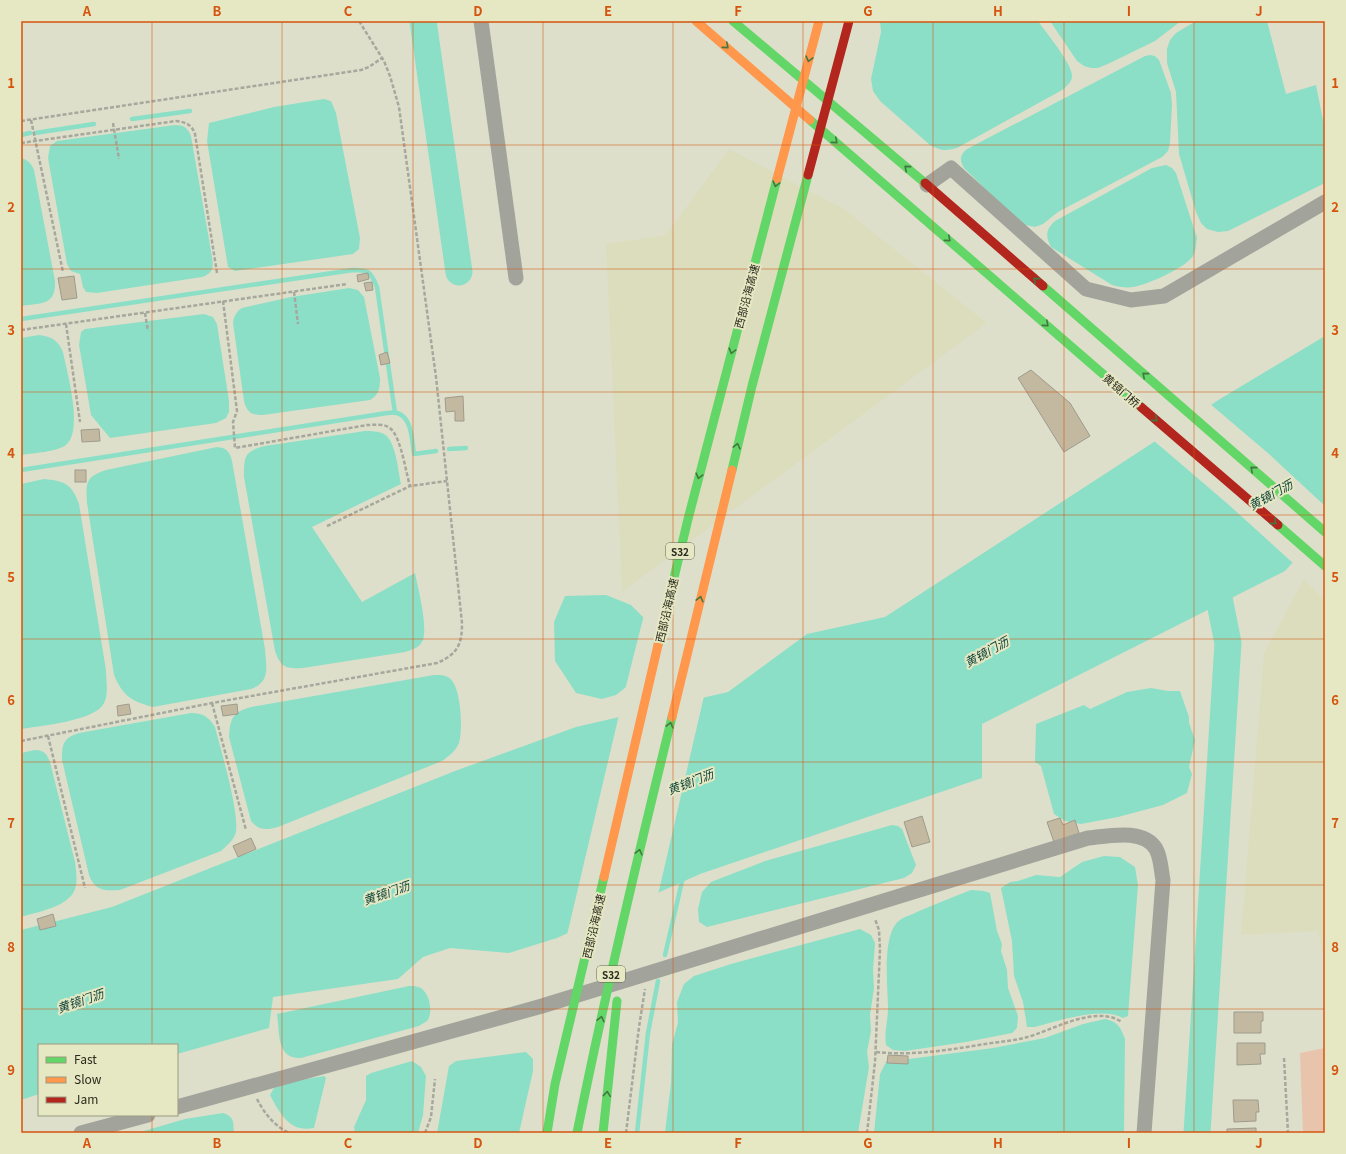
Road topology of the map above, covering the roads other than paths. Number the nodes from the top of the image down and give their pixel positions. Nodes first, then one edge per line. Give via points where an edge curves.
1 (481, 21) edge
2 (696, 21) edge
3 (732, 21) edge
4 (819, 21) edge
5 (849, 21) edge
6 (932, 189) junction
7 (1325, 202) edge
8 (516, 278) dead end
9 (1325, 532) edge
10 (1325, 566) edge
11 (630, 890) junction
12 (555, 1084) junction
13 (178, 1107) edge
14 (144, 1116) edge
15 (81, 1133) edge
16 (542, 1133) edge
17 (547, 1133) edge
18 (578, 1133) edge
19 (604, 1133) edge
20 (1144, 1133) edge

1 - 8 street
2 -> 10 main road, 黄镜门桥
6 -> 3 main road
4 -> 12 main road, 西部沿海高速 / S32 via 688,519
11 -> 5 main road, S32 via 752,386
6 - 7 street via 951,168 1086,289 1131,300 1164,296
9 -> 6 main road
18 -> 11 main road, S32 via 592,1058
19 -> 11 main road
12 - 16 main road
12 - 17 main road, 西部沿海高速 / S32
13 - 20 street via 535,1008 1088,838 1134,835 1146,840 1155,848 1163,880
14 - 15 street

